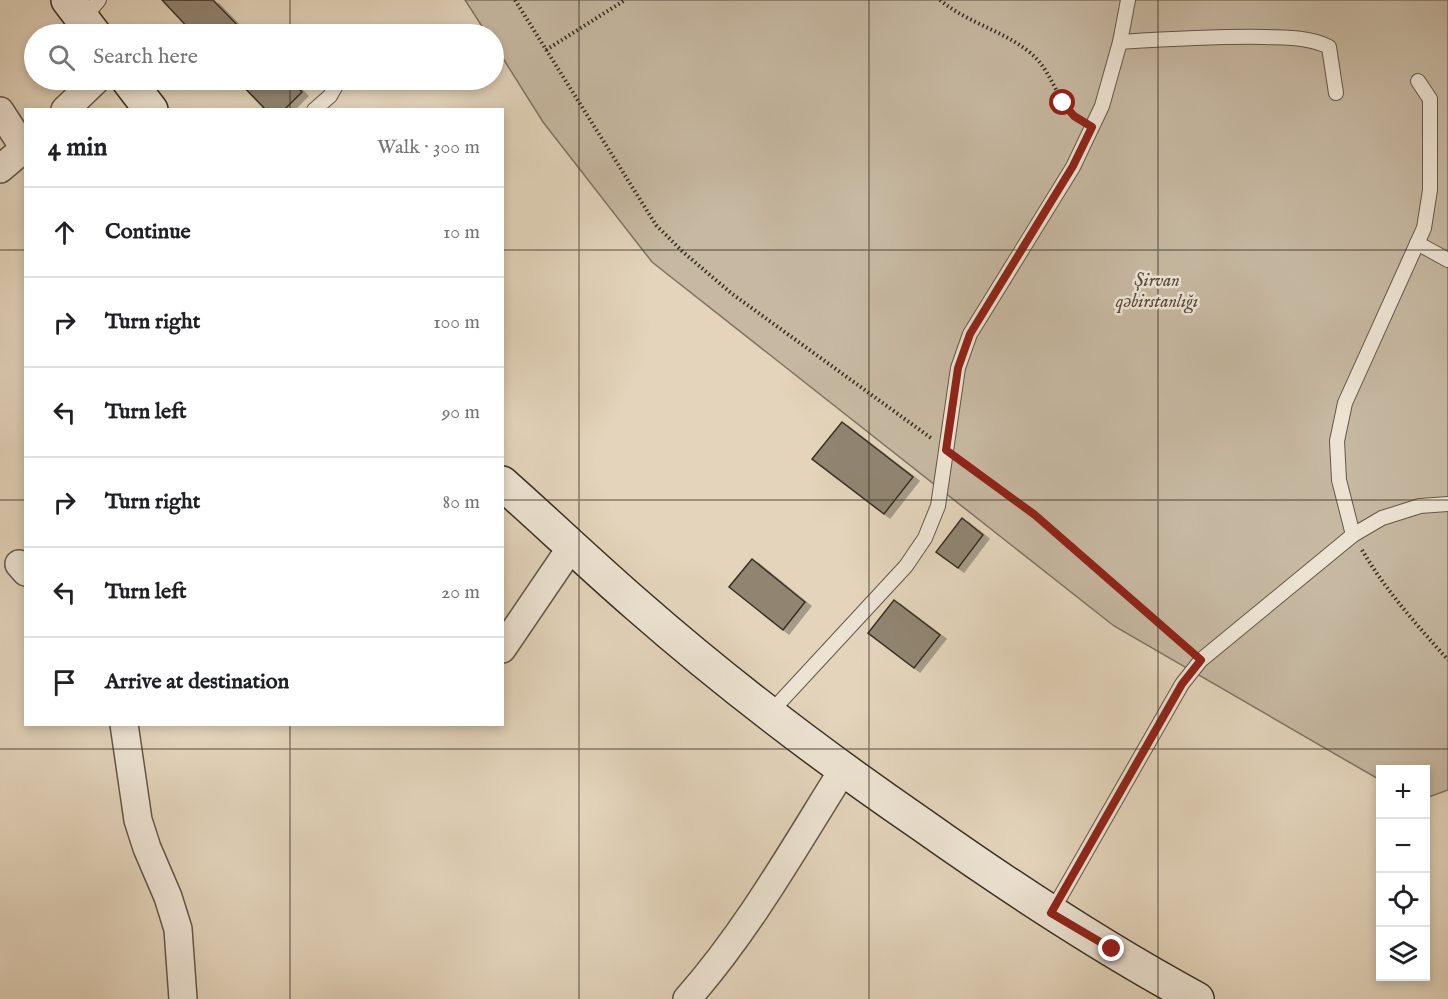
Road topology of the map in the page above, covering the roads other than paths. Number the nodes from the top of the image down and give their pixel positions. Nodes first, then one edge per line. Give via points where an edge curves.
1 (1128, 0) edge
2 (1120, 42) junction
3 (1418, 81) dead end
4 (86, 90) edge
5 (136, 90) edge
6 (333, 90) edge
7 (1336, 93) dead end
8 (67, 108) edge
9 (149, 108) edge
10 (316, 108) edge
11 (0, 111) edge
12 (24, 147) edge
13 (24, 149) edge
14 (0, 169) edge
15 (1417, 243) junction
16 (1448, 260) edge
17 (504, 485) edge
18 (1448, 504) edge
19 (1353, 535) junction
20 (572, 546) junction
21 (504, 646) edge
22 (769, 714) junction
23 (124, 726) edge
24 (843, 770) junction
25 (1051, 913) junction
26 (183, 999) edge
27 (687, 999) edge
28 (1197, 999) edge

1 - 2 lane
2 - 7 lane via 1232,36 1319,41 1329,47
2 - 22 lane via 1101,106 1073,166 970,334 958,368 938,506 925,538 906,566
3 - 15 lane via 1430,99 1430,190 1424,228
4 - 8 street
5 - 9 main road
6 - 10 lane
11 - 12 street
13 - 14 street
15 - 16 lane
15 - 19 lane via 1345,403 1337,441 1339,480
17 - 20 main road
18 - 19 lane via 1420,506 1382,518
19 - 25 lane via 1201,660 1182,684
20 - 21 street
20 - 22 main road via 636,605
22 - 24 main road
23 - 26 street via 138,820 178,929
24 - 25 main road
24 - 27 street via 758,903
25 - 28 main road

